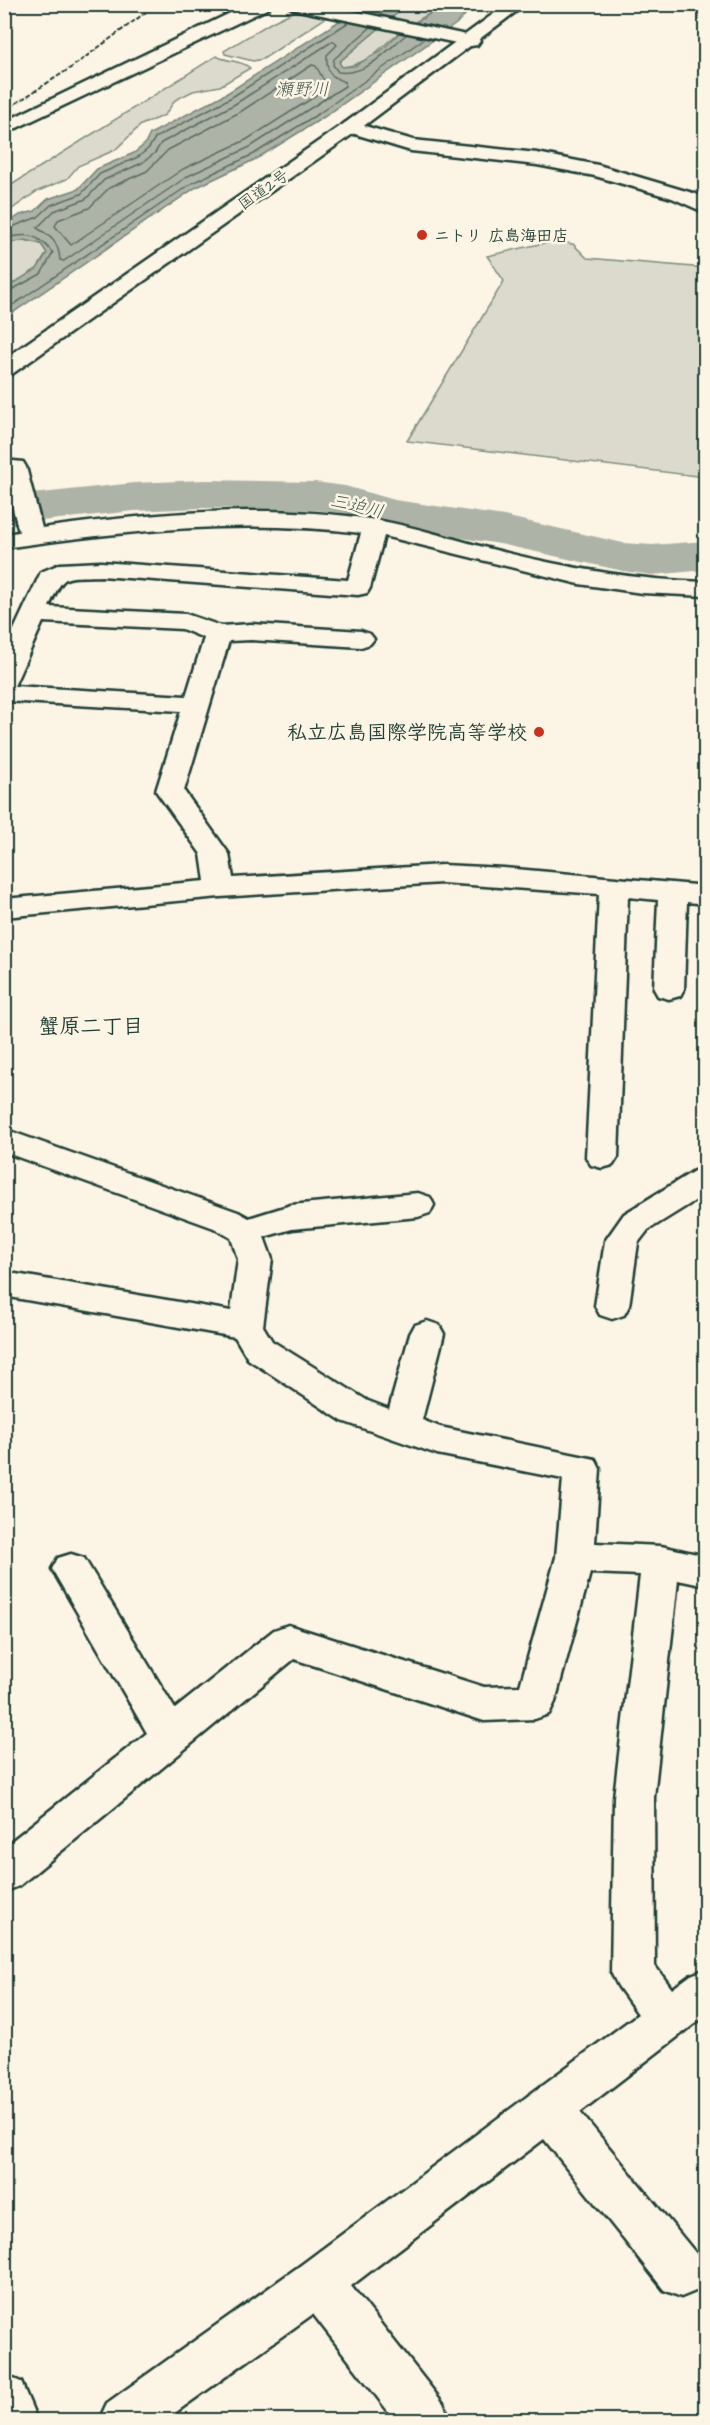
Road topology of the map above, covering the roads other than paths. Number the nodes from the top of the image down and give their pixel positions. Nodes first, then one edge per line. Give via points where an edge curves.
1 (263, 4) edge
2 (518, 4) edge
3 (294, 5) edge
4 (471, 41) junction
5 (351, 127) junction
6 (4, 129) edge
7 (705, 207) edge
8 (4, 369) edge
9 (4, 467) edge
10 (374, 527) junction
11 (31, 533) junction
12 (4, 541) edge
13 (705, 589) edge
14 (34, 614) junction
15 (218, 634) junction
16 (361, 639) dead end
17 (4, 681) edge
18 (4, 693) edge
19 (197, 704) junction
20 (614, 887) junction
21 (220, 888) junction
22 (673, 892) junction
23 (705, 895) edge
24 (4, 908) edge
25 (669, 989) dead end
26 (8, 1146) edge
27 (602, 1157) dead end
28 (705, 1179) edge
29 (418, 1205) dead end
30 (245, 1231) junction
31 (4, 1284) edge
32 (612, 1306) dead end
33 (246, 1326) junction
34 (427, 1334) dead end
35 (402, 1428) junction
36 (575, 1557) junction
37 (661, 1560) junction
38 (71, 1569) dead end
39 (705, 1571) edge
40 (171, 1738) junction
41 (4, 1873) edge
42 (705, 1989) edge
43 (667, 2017) junction
44 (548, 2108) junction
45 (681, 2273) dead end
46 (318, 2282) junction
47 (4, 2399) edge
48 (13, 2421) edge
49 (124, 2421) edge
50 (426, 2421) edge

1 - 6 main road
2 - 4 main road, 国道2号
3 - 4 main road
4 - 5 main road, 国道2号
5 - 7 main road via 411,144 537,159 598,171 700,201
5 - 8 main road, 国道2号
9 - 11 main road via 15,467
10 - 11 main road via 310,519 218,518
10 - 13 main road via 565,574 665,589
10 - 14 main road via 358,588 102,569 60,571 50,578
11 - 12 main road
14 - 15 main road via 186,622
14 - 17 main road
15 - 16 main road via 251,632
15 - 19 main road
18 - 19 main road
19 - 21 main road via 170,791 215,854
20 - 21 main road via 442,874
20 - 22 main road
20 - 27 main road
21 - 24 main road
22 - 23 main road
22 - 25 main road
26 - 30 main road via 226,1220
28 - 32 main road via 636,1222 622,1240
29 - 30 main road via 291,1217
30 - 33 main road via 255,1259
31 - 33 main road
33 - 35 main road via 260,1350 355,1411
34 - 35 main road
35 - 36 main road via 437,1440 582,1470
36 - 37 main road
36 - 40 main road via 536,1702 484,1704 288,1641
37 - 39 main road
37 - 43 main road via 634,1797 633,1971
38 - 40 main road
40 - 41 main road
42 - 43 main road
43 - 44 main road
44 - 45 main road
44 - 46 main road
46 - 49 main road
46 - 50 main road
47 - 48 main road

